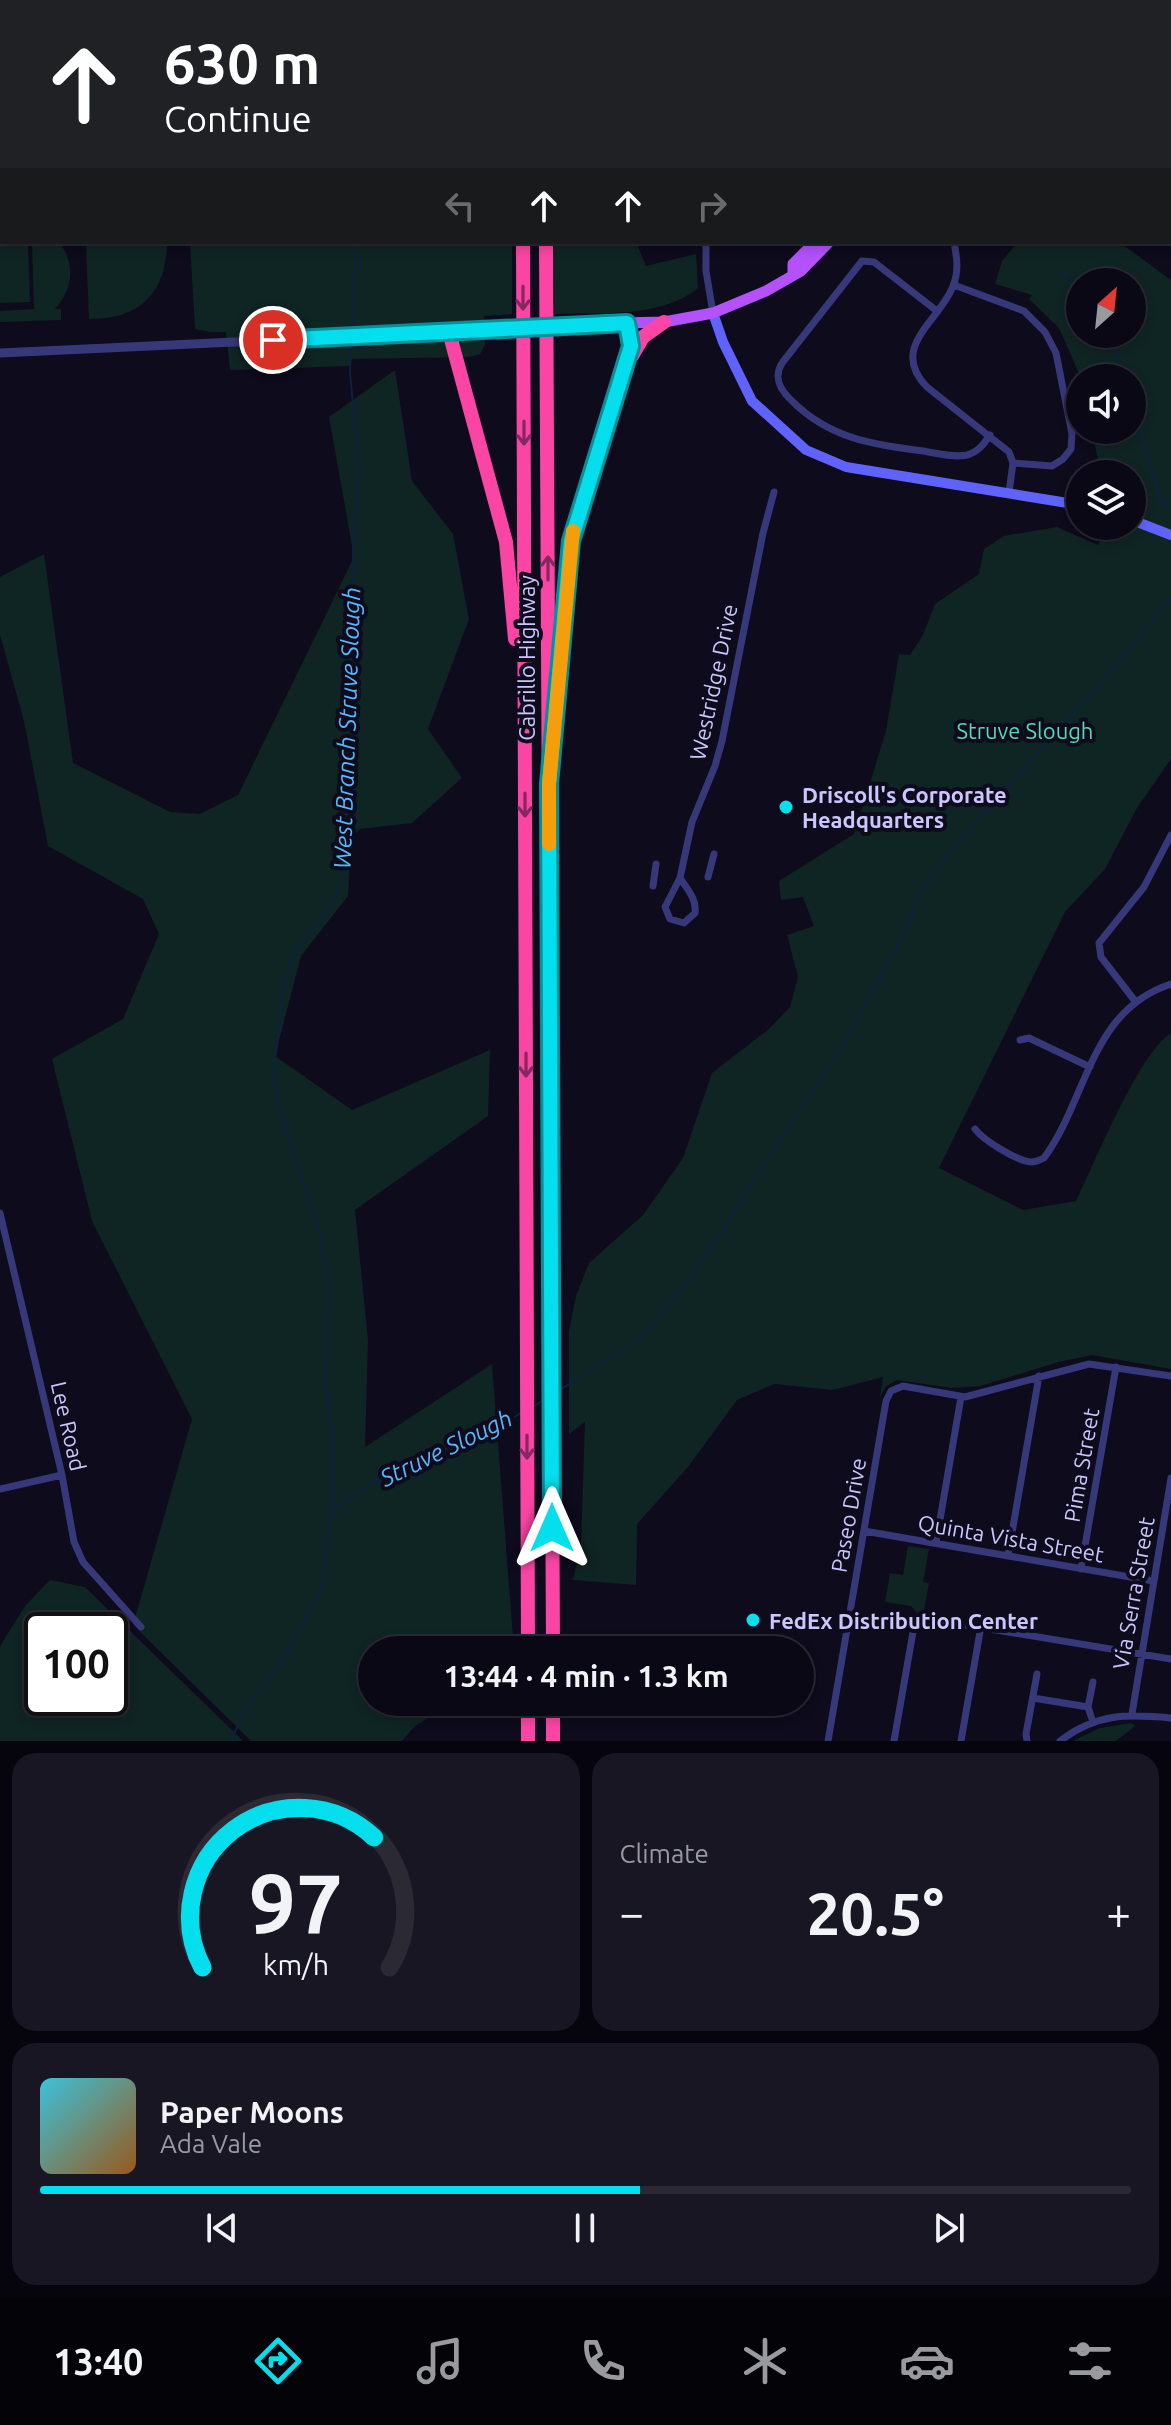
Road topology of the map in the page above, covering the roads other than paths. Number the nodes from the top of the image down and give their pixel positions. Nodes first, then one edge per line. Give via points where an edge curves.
1 (523, 244) edge
2 (546, 244) edge
3 (706, 244) edge
4 (813, 244) edge
5 (827, 244) edge
6 (954, 244) edge
7 (793, 274) junction
8 (954, 285) junction
9 (937, 311) junction
10 (713, 313) junction
11 (664, 322) junction
12 (627, 323) junction
13 (449, 332) junction
14 (0, 353) edge
15 (990, 435) junction
16 (603, 440) junction
17 (1013, 463) junction
18 (774, 492) dead end
19 (1009, 492) junction
20 (1066, 502) edge
21 (1146, 525) edge
22 (1171, 535) edge
23 (525, 751) junction
24 (549, 784) junction
25 (1171, 835) edge
26 (714, 854) dead end
27 (1161, 856) junction
28 (1171, 861) edge
29 (656, 864) dead end
30 (708, 877) dead end
31 (680, 878) junction
32 (653, 886) dead end
33 (1171, 984) edge
34 (1135, 1001) junction
35 (1020, 1040) dead end
36 (1090, 1067) junction
37 (975, 1129) dead end
38 (0, 1213) edge
39 (1116, 1367) junction
40 (1039, 1376) junction
41 (1171, 1376) edge
42 (961, 1397) junction
43 (62, 1475) junction
44 (1171, 1478) edge
45 (0, 1489) edge
46 (864, 1531) junction
47 (936, 1543) junction
48 (1008, 1556) junction
49 (1081, 1569) junction
50 (1153, 1581) junction
51 (981, 1626) junction
52 (141, 1627) dead end
53 (528, 1636) edge
54 (553, 1636) edge
55 (1140, 1654) junction
56 (1171, 1659) edge
57 (1037, 1674) dead end
58 (1093, 1682) dead end
59 (1033, 1698) junction
60 (1088, 1707) junction
61 (1132, 1714) junction
62 (528, 1716) edge
63 (553, 1716) edge
64 (1171, 1718) edge
65 (1093, 1722) junction
66 (528, 1741) edge
67 (553, 1741) edge
68 (828, 1741) edge
69 (894, 1741) edge
70 (961, 1741) edge
71 (1027, 1741) edge
72 (1060, 1741) edge

1 -> 23 highway, Cabrillo Highway
24 -> 2 highway, Cabrillo Highway
3 - 10 street
4 - 7 main road via 793,264
5 - 7 main road
6 - 8 street
7 - 10 main road
8 - 9 street
8 - 17 street via 1024,311 1056,353 1071,449 1052,466
9 - 15 street via 915,345 917,373 927,387
9 - 15 street via 874,262 862,261 784,360 777,372 779,385 817,422 866,443 964,455 980,448
10 - 11 main road
10 - 19 main road via 752,401 806,450 846,467
11 - 12 main road
11 - 16 highway via 635,350
12 - 13 main road, bridge
12 - 16 highway via 631,346
13 - 14 street
13 - 23 highway via 506,542
15 - 17 street
16 - 24 highway via 571,541
17 - 19 street
18 - 31 street, Westridge Drive via 722,741 692,822
19 - 20 main road
21 - 22 main road
23 -> 53 highway, Cabrillo Highway
24 - 54 highway, Cabrillo Highway
25 - 27 street
26 - 30 street
27 - 28 street
27 - 34 street via 1140,893 1099,943 1101,957
29 - 32 street
31 - 31 street, Westridge Drive via 665,907 670,919 684,923 696,907
33 - 34 street
34 - 36 street via 1111,1027
35 - 36 street via 1029,1038
36 - 37 street via 1040,1160 1025,1160
38 - 43 street, Lee Road
39 - 40 street via 1089,1364
39 - 41 street
39 - 49 street, Pima Street
40 - 42 street
40 - 48 street
42 - 46 street, Paseo Drive via 903,1386 891,1391
42 - 47 street
43 - 45 street
43 - 52 street, Lee Road via 74,1542 83,1562
44 - 50 street, Via Serra Street
46 - 47 street, Quinta Vista Street
46 - 68 street, Paseo Drive
47 - 48 street, Quinta Vista Street
48 - 49 street, Quinta Vista Street
49 - 50 street, Quinta Vista Street
50 - 55 street, Via Serra Street
51 - 55 street
51 - 69 street via 929,1617 916,1623
51 - 70 street
55 - 56 street
55 - 61 street, Via Serra Street
57 - 59 street
58 - 60 street
59 - 60 street
59 - 71 street
60 - 65 street
61 - 64 street
61 - 65 street
62 - 66 highway
63 - 67 highway
65 - 72 street

